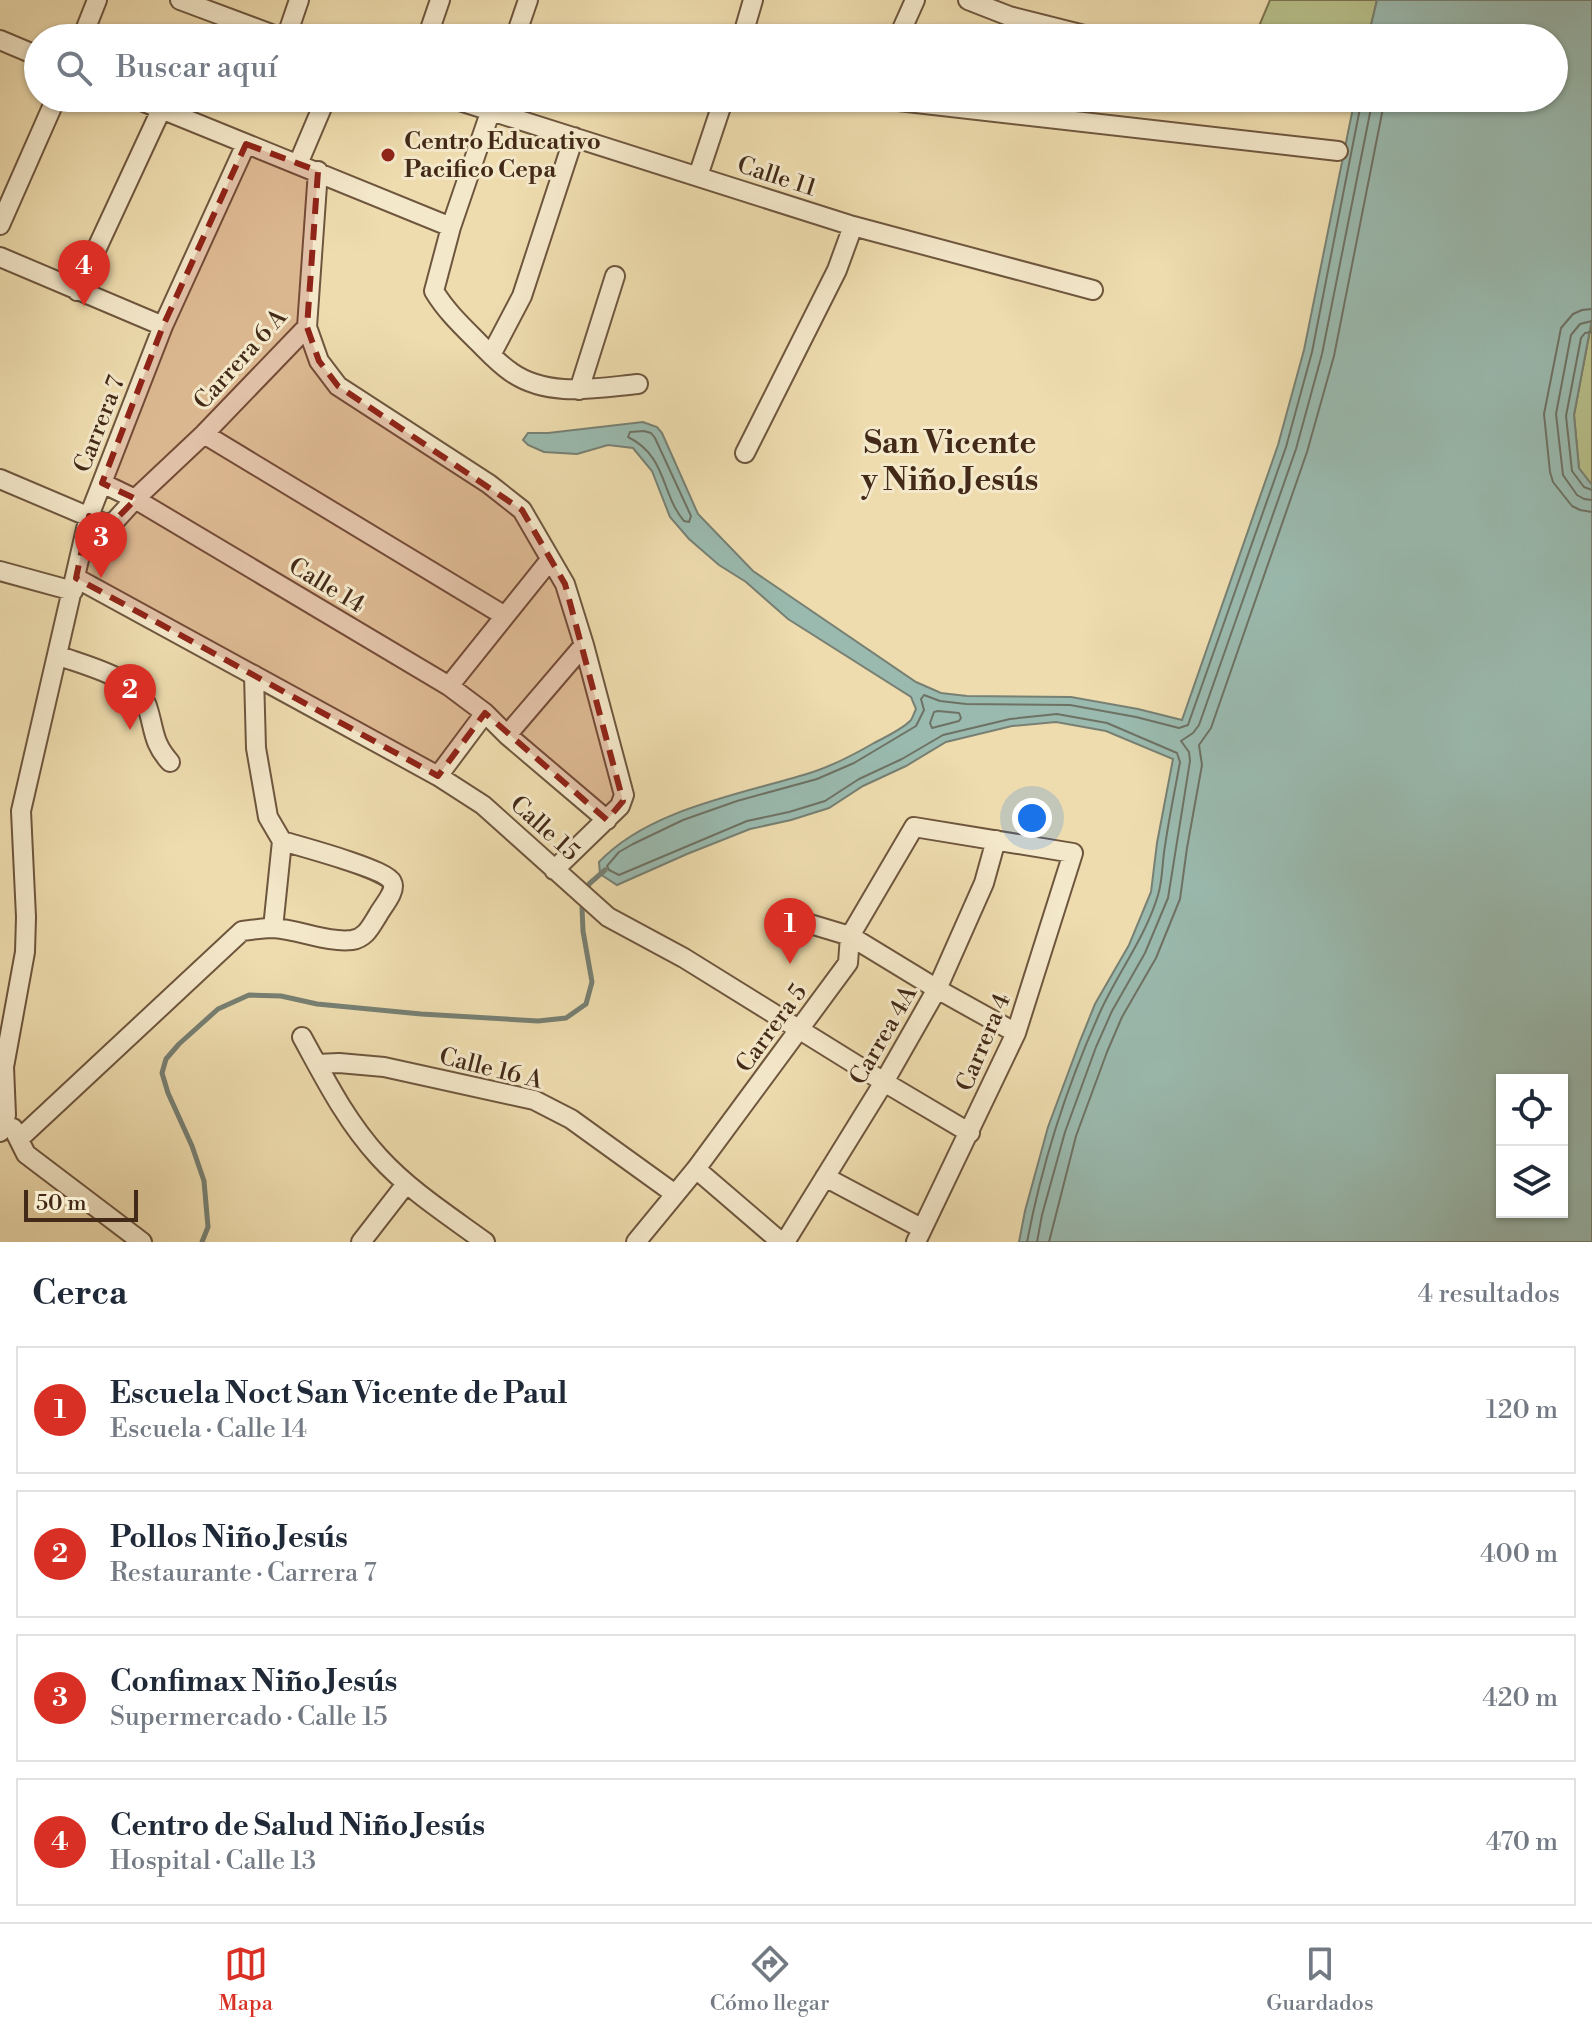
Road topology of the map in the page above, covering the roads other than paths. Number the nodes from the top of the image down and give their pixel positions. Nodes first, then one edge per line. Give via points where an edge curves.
1 (97, 0) edge
2 (180, 0) edge
3 (299, 0) edge
4 (440, 0) edge
5 (528, 0) edge
6 (753, 0) edge
7 (915, 0) edge
8 (968, 0) edge
9 (88, 24) edge
10 (246, 24) edge
11 (290, 24) edge
12 (432, 24) edge
13 (520, 24) edge
14 (746, 24) edge
15 (904, 24) edge
16 (1041, 24) edge
17 (0, 40) edge
18 (24, 50) edge
19 (50, 112) edge
20 (160, 112) edge
21 (166, 112) edge
22 (320, 112) edge
23 (490, 112) edge
24 (510, 112) edge
25 (719, 112) edge
26 (995, 112) edge
27 (574, 137) junction
28 (246, 144) junction
29 (1338, 151) dead end
30 (298, 164) junction
31 (318, 171) junction
32 (698, 176) junction
33 (0, 225) edge
34 (853, 226) junction
35 (451, 227) junction
36 (0, 257) edge
37 (615, 276) dead end
38 (1093, 290) dead end
39 (77, 291) junction
40 (163, 326) junction
41 (307, 327) junction
42 (491, 355) junction
43 (638, 384) dead end
44 (579, 390) junction
45 (204, 434) junction
46 (745, 453) dead end
47 (0, 479) edge
48 (102, 483) junction
49 (135, 499) junction
50 (89, 516) junction
51 (550, 560) junction
52 (0, 571) edge
53 (74, 584) junction
54 (505, 616) junction
55 (584, 645) junction
56 (57, 655) junction
57 (254, 675) junction
58 (449, 686) junction
59 (485, 713) junction
60 (507, 735) junction
61 (170, 762) dead end
62 (438, 776) junction
63 (607, 820) junction
64 (996, 840) junction
65 (282, 841) junction
66 (561, 876) junction
67 (790, 918) dead end
68 (273, 928) junction
69 (850, 936) junction
70 (937, 989) junction
71 (800, 1030) junction
72 (1016, 1033) junction
73 (302, 1037) dead end
74 (317, 1064) junction
75 (884, 1082) junction
76 (3, 1124) edge
77 (970, 1133) junction
78 (19, 1139) junction
79 (696, 1169) junction
80 (825, 1177) junction
81 (406, 1184) junction
82 (675, 1194) junction
83 (642, 1235) edge
84 (918, 1235) edge
85 (142, 1242) edge
86 (361, 1242) edge
87 (485, 1242) edge
88 (663, 1242) edge
89 (783, 1242) edge

1 - 9 street
2 - 10 street
3 - 11 street
4 - 12 street
5 - 13 street
6 - 14 street
7 - 15 street
8 - 16 street
17 - 18 street
19 - 33 street
20 - 39 street
21 - 28 street
22 - 30 street
23 - 35 street
24 - 27 street, Calle 11
25 - 32 street
26 - 29 street
27 - 32 street, Calle 11
27 - 42 street via 522,296
28 - 30 street
28 - 40 street, Carrera 7
30 - 31 street
31 - 35 street
31 - 41 street, Carrera 6 A
32 - 34 street, Calle 11
34 - 38 street, Calle 11
34 - 46 street via 837,270
35 - 42 street via 434,291
36 - 39 street
37 - 44 street
39 - 40 street
40 - 48 street, Carrera 7
41 - 45 street, Carrera 6 A
41 - 51 street via 319,361 338,386 522,510
42 - 44 street via 537,385
43 - 44 street
45 - 49 street, Carrera 6 A
45 - 54 street
47 - 50 street
48 - 49 street, Calle 14
48 - 50 street, Carrera 7
49 - 50 street via 110,523
49 - 58 street, Calle 14
50 - 53 street, Carrera 7
51 - 54 street
51 - 55 street via 565,584
52 - 53 street, Calle 15
53 - 56 street, Carrera 7
53 - 57 street, Calle 15
54 - 58 street
55 - 60 street
55 - 63 street via 624,795
56 - 61 street via 124,681 140,693 156,744
56 - 76 street, Carrera 7 via 21,811 25,952 4,1067
57 - 62 street, Calle 15
57 - 65 street via 256,748 268,817
58 - 59 street, Calle 14
59 - 60 street, Calle 14
59 - 62 street
60 - 63 street, Calle 14
62 - 66 street, Calle 15 via 483,805
63 - 66 street
64 - 69 street, Carrera 5 via 914,827
64 - 70 street, Carrea 4A via 984,883
64 - 72 street, Carrera 4 via 1073,853
65 - 68 street
65 - 68 street via 383,875 393,887 359,938
66 - 71 street, Calle 15 via 608,917
67 - 69 street
68 - 78 street via 242,931 233,938
69 - 70 street
69 - 71 street, Carrera 5 via 848,963
70 - 72 street
70 - 75 street, Carrea 4A
71 - 75 street, Calle 15
71 - 79 street, Carrera 5
72 - 77 street, Carrera 4
73 - 74 street
74 - 81 street via 365,1141
74 - 82 street, Calle 16 A via 384,1067 534,1100 571,1119
75 - 77 street, Calle 15
75 - 80 street, Carrea 4A
76 - 78 street
77 - 84 street, Carrera 4
78 - 85 street via 26,1154
79 - 82 street, Carrera 5
79 - 89 street
80 - 84 street
80 - 89 street, Carrea 4A
81 - 86 street
81 - 87 street
82 - 83 street, Carrera 5
83 - 88 street

